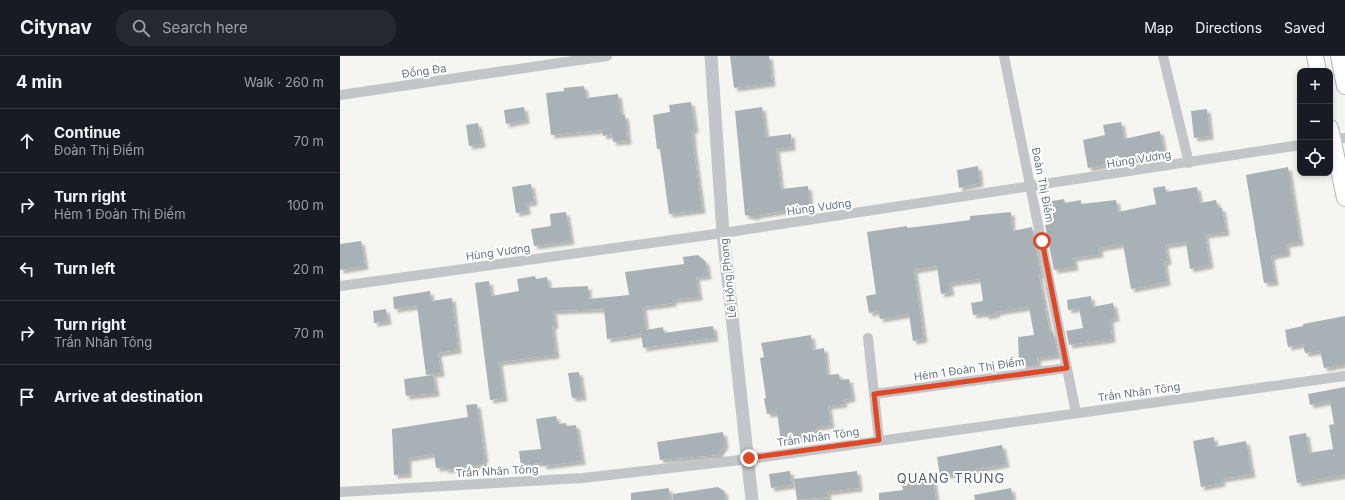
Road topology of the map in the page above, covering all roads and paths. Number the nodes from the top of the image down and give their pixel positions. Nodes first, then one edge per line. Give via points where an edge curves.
1 (607, 56) edge
2 (711, 56) edge
3 (1004, 56) edge
4 (1163, 56) edge
5 (1315, 56) edge
6 (1339, 56) edge
7 (1317, 68) edge
8 (1345, 86) edge
9 (340, 95) edge
10 (1334, 137) edge
11 (1297, 146) edge
12 (1189, 163) junction
13 (1031, 188) junction
14 (1345, 198) edge
15 (723, 233) junction
16 (340, 286) edge
17 (868, 338) dead end
18 (1067, 368) junction
19 (1345, 376) edge
20 (874, 394) junction
21 (1076, 413) junction
22 (879, 440) junction
23 (749, 458) junction
24 (343, 494) edge
25 (752, 500) edge

1 - 9 street, Đống Đa
2 - 15 street, Lê Hồng Phong
3 - 13 street, Đoàn Thị Điểm
4 - 12 street
5 - 7 main road
6 - 8 main road
10 - 14 main road
11 - 12 street, Hùng Vương
12 - 13 street, Hùng Vương
13 - 15 street, Hùng Vương
13 - 18 street, Đoàn Thị Điểm
15 - 16 street, Hùng Vương
15 - 23 street, Lê Hồng Phong
17 - 20 street
18 - 20 street, Hẻm 1 Đoàn Thị Điểm
18 - 21 street, Đoàn Thị Điểm
19 - 21 street, Trần Nhân Tông
20 - 22 street
21 - 22 street, Trần Nhân Tông
22 - 23 street, Trần Nhân Tông
23 - 24 street, Trần Nhân Tông via 576,479
23 - 25 street, Lê Hồng Phong

